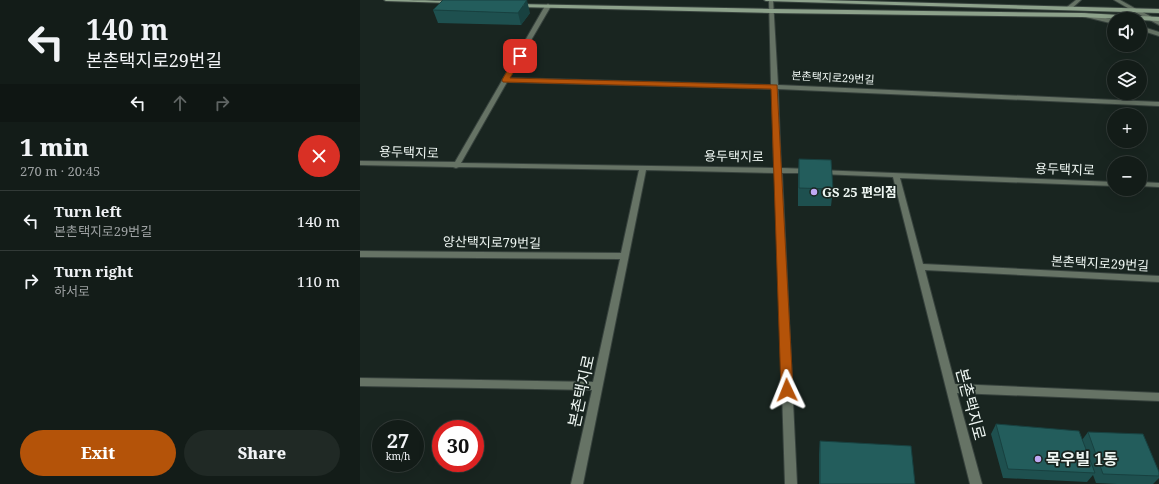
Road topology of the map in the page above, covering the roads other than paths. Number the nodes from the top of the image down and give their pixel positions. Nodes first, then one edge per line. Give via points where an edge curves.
1 (386, 0) edge
2 (766, 0) edge
3 (771, 0) edge
4 (1079, 0) edge
5 (1116, 0) edge
6 (456, 3) edge
7 (510, 5) edge
8 (548, 6) junction
9 (1069, 8) junction
10 (1134, 10) junction
11 (772, 11) junction
12 (1159, 11) edge
13 (1082, 15) junction
14 (1151, 19) junction
15 (1159, 19) edge
16 (1107, 20) edge
17 (1159, 23) edge
18 (1147, 30) edge
19 (1159, 34) edge
20 (506, 80) junction
21 (775, 87) junction
22 (1159, 104) edge
23 (360, 163) edge
24 (456, 166) junction
25 (643, 168) junction
26 (778, 170) junction
27 (896, 175) junction
28 (1107, 184) edge
29 (1147, 184) edge
30 (1159, 185) edge
31 (360, 254) edge
32 (624, 256) junction
33 (920, 267) junction
34 (1159, 279) edge
35 (360, 382) edge
36 (598, 386) junction
37 (952, 388) junction
38 (1159, 397) edge
39 (577, 484) edge
40 (791, 484) edge
41 (976, 484) edge

1 - 6 main road
2 - 3 main road
3 - 9 main road
3 - 11 street
4 - 9 street
5 - 10 street
7 - 8 main road
8 - 11 main road
8 - 20 street, 용두택지로
9 - 10 main road
10 - 12 main road
10 - 14 street
11 - 13 main road
11 - 21 street
13 - 14 main road
13 - 16 street
14 - 15 main road
14 - 17 street
18 - 19 street
20 - 21 street, 본촌택지로29번길
20 - 24 street, 용두택지로
21 - 22 street, 본촌택지로29번길
21 - 26 street
23 - 24 street, 용두택지로
24 - 25 street, 용두택지로
25 - 26 street, 용두택지로
25 - 32 street
26 - 27 street, 용두택지로
26 - 40 street
27 - 28 street, 용두택지로
27 - 33 street
29 - 30 street
31 - 32 street, 양산택지로79번길
32 - 36 street, 본촌택지로
33 - 34 street, 본촌택지로29번길
33 - 37 street, 본촌택지로
35 - 36 street
36 - 39 street, 본촌택지로
37 - 38 street
37 - 41 street, 본촌택지로

